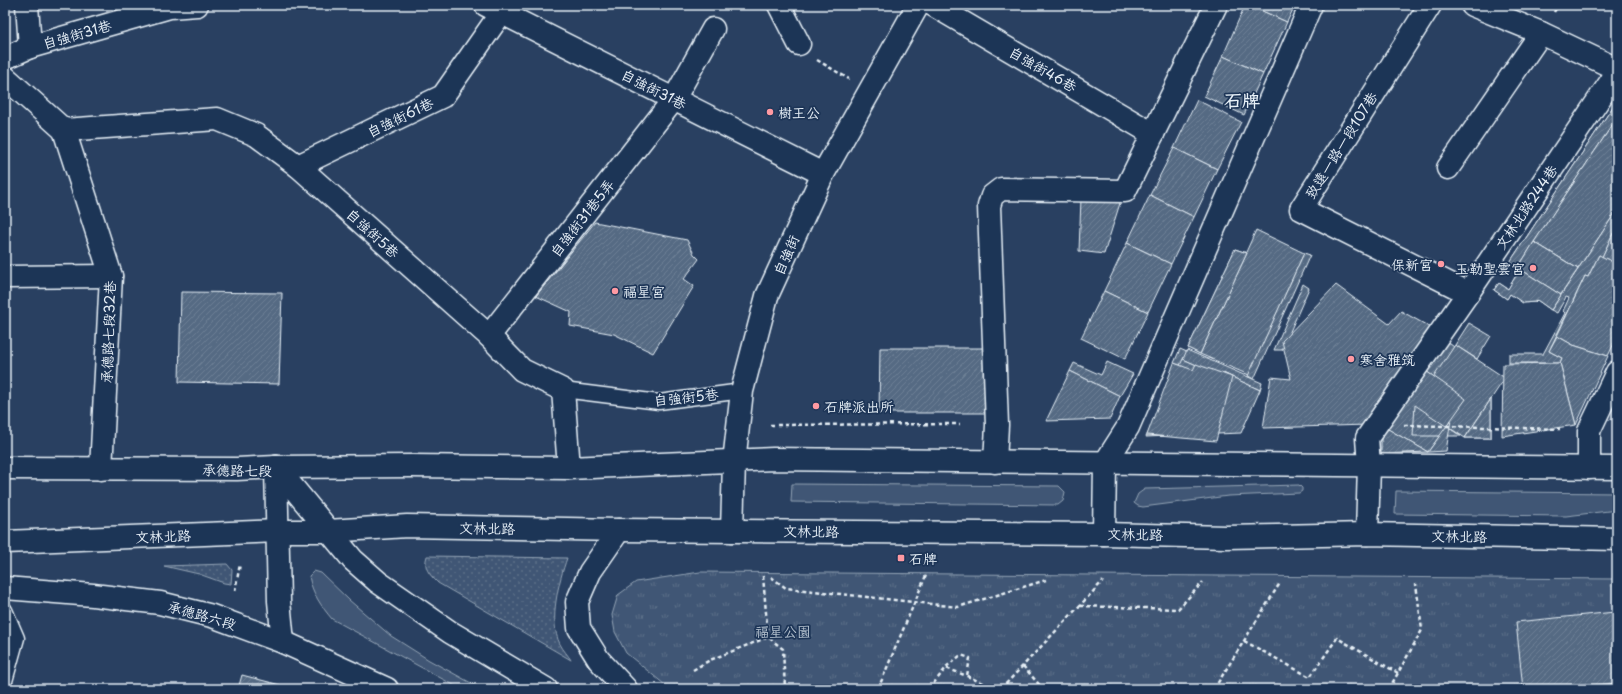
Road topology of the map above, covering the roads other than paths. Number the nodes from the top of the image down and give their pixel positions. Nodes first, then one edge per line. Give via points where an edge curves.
1 (28, 5) edge
2 (197, 5) edge
3 (779, 5) edge
4 (918, 5) edge
5 (932, 5) edge
6 (1216, 5) edge
7 (1311, 5) edge
8 (1430, 5) edge
9 (1472, 5) edge
10 (170, 6) edge
11 (498, 8) edge
12 (713, 29) dead end
13 (1541, 33) junction
14 (799, 44) road end
15 (30, 47) junction
16 (5, 58) edge
17 (1617, 69) edge
18 (1617, 75) edge
19 (5, 77) edge
20 (674, 99) junction
21 (64, 130) junction
22 (1153, 134) junction
23 (298, 166) junction
24 (1448, 168) dead end
25 (823, 174) junction
26 (111, 276) junction
27 (5, 277) edge
28 (1468, 293) junction
29 (489, 336) junction
30 (1617, 372) edge
31 (563, 390) junction
32 (742, 391) junction
33 (734, 462) junction
34 (995, 462) junction
35 (1105, 463) junction
36 (1369, 465) junction
37 (276, 467) junction
38 (5, 468) edge
39 (569, 468) junction
40 (1589, 468) junction
41 (1617, 468) edge
42 (101, 469) junction
43 (619, 530) junction
44 (278, 531) junction
45 (328, 531) junction
46 (732, 531) junction
47 (1104, 534) junction
48 (1367, 534) junction
49 (1617, 539) edge
50 (5, 542) edge
51 (5, 588) edge
52 (5, 610) edge
53 (282, 642) junction
54 (5, 681) edge
55 (387, 689) edge
56 (546, 689) edge
57 (626, 689) edge

1 - 15 street
2 - 10 street, 自強街31巷
3 - 14 street
4 - 25 street, 自強街
5 - 22 street, 自強街46巷
6 - 22 street
7 - 35 street via 1128,427
8 - 28 street, 致遠一路一段107巷 via 1301,209
9 - 13 street
10 - 15 street, 自強街31巷
11 - 20 street, 自強街31巷
11 - 23 street, 自強街61巷 via 443,96
12 - 20 street, 自強街31巷5弄
13 - 17 street
13 - 24 street
15 - 16 street, 自強街31巷
18 - 28 street, 文林北路244巷
19 - 21 street
20 - 25 street, 自強街31巷
20 - 29 street, 自強街31巷5弄
21 - 23 street, 自強街5巷 via 217,119 256,134
21 - 26 street, 承德路七段32巷
22 - 34 street via 1125,191 1001,189 992,196 989,206 997,425
23 - 29 street, 自強街5巷
25 - 32 street, 自強街 via 768,296
26 - 27 street
26 - 42 street, 承德路七段32巷
28 - 36 street, 文林北路244巷 via 1367,438
29 - 31 street, 自強街5巷 via 522,370
30 - 40 street via 1589,431
31 - 32 lane, 自強街5巷 via 659,402
31 - 39 street
32 - 33 street, 自強街
33 - 34 street via 773,459
33 - 39 street
33 - 46 street, 自強街
34 - 35 street
35 - 36 street
35 - 47 street
36 - 40 street
36 - 48 street, 文林北路244巷
37 - 39 street
37 - 42 street, 承德路七段
37 - 44 street
37 - 45 street, 承德路七段
38 - 42 street, 承德路七段
40 - 41 street
43 - 45 street, 文林北路 via 407,526
43 - 46 street, 文林北路
43 - 57 street via 590,572 577,602 579,628 599,660
44 - 45 street, 文林北路
44 - 50 street, 文林北路
44 - 53 street
45 - 56 street, 承德路七段 via 353,560 378,582 450,632
46 - 47 street, 文林北路
47 - 48 street, 文林北路 via 1226,537
48 - 49 street, 文林北路
51 - 53 street, 承德路六段 via 160,603 212,616
52 - 54 lane via 17,638
53 - 55 street, 承德路六段

